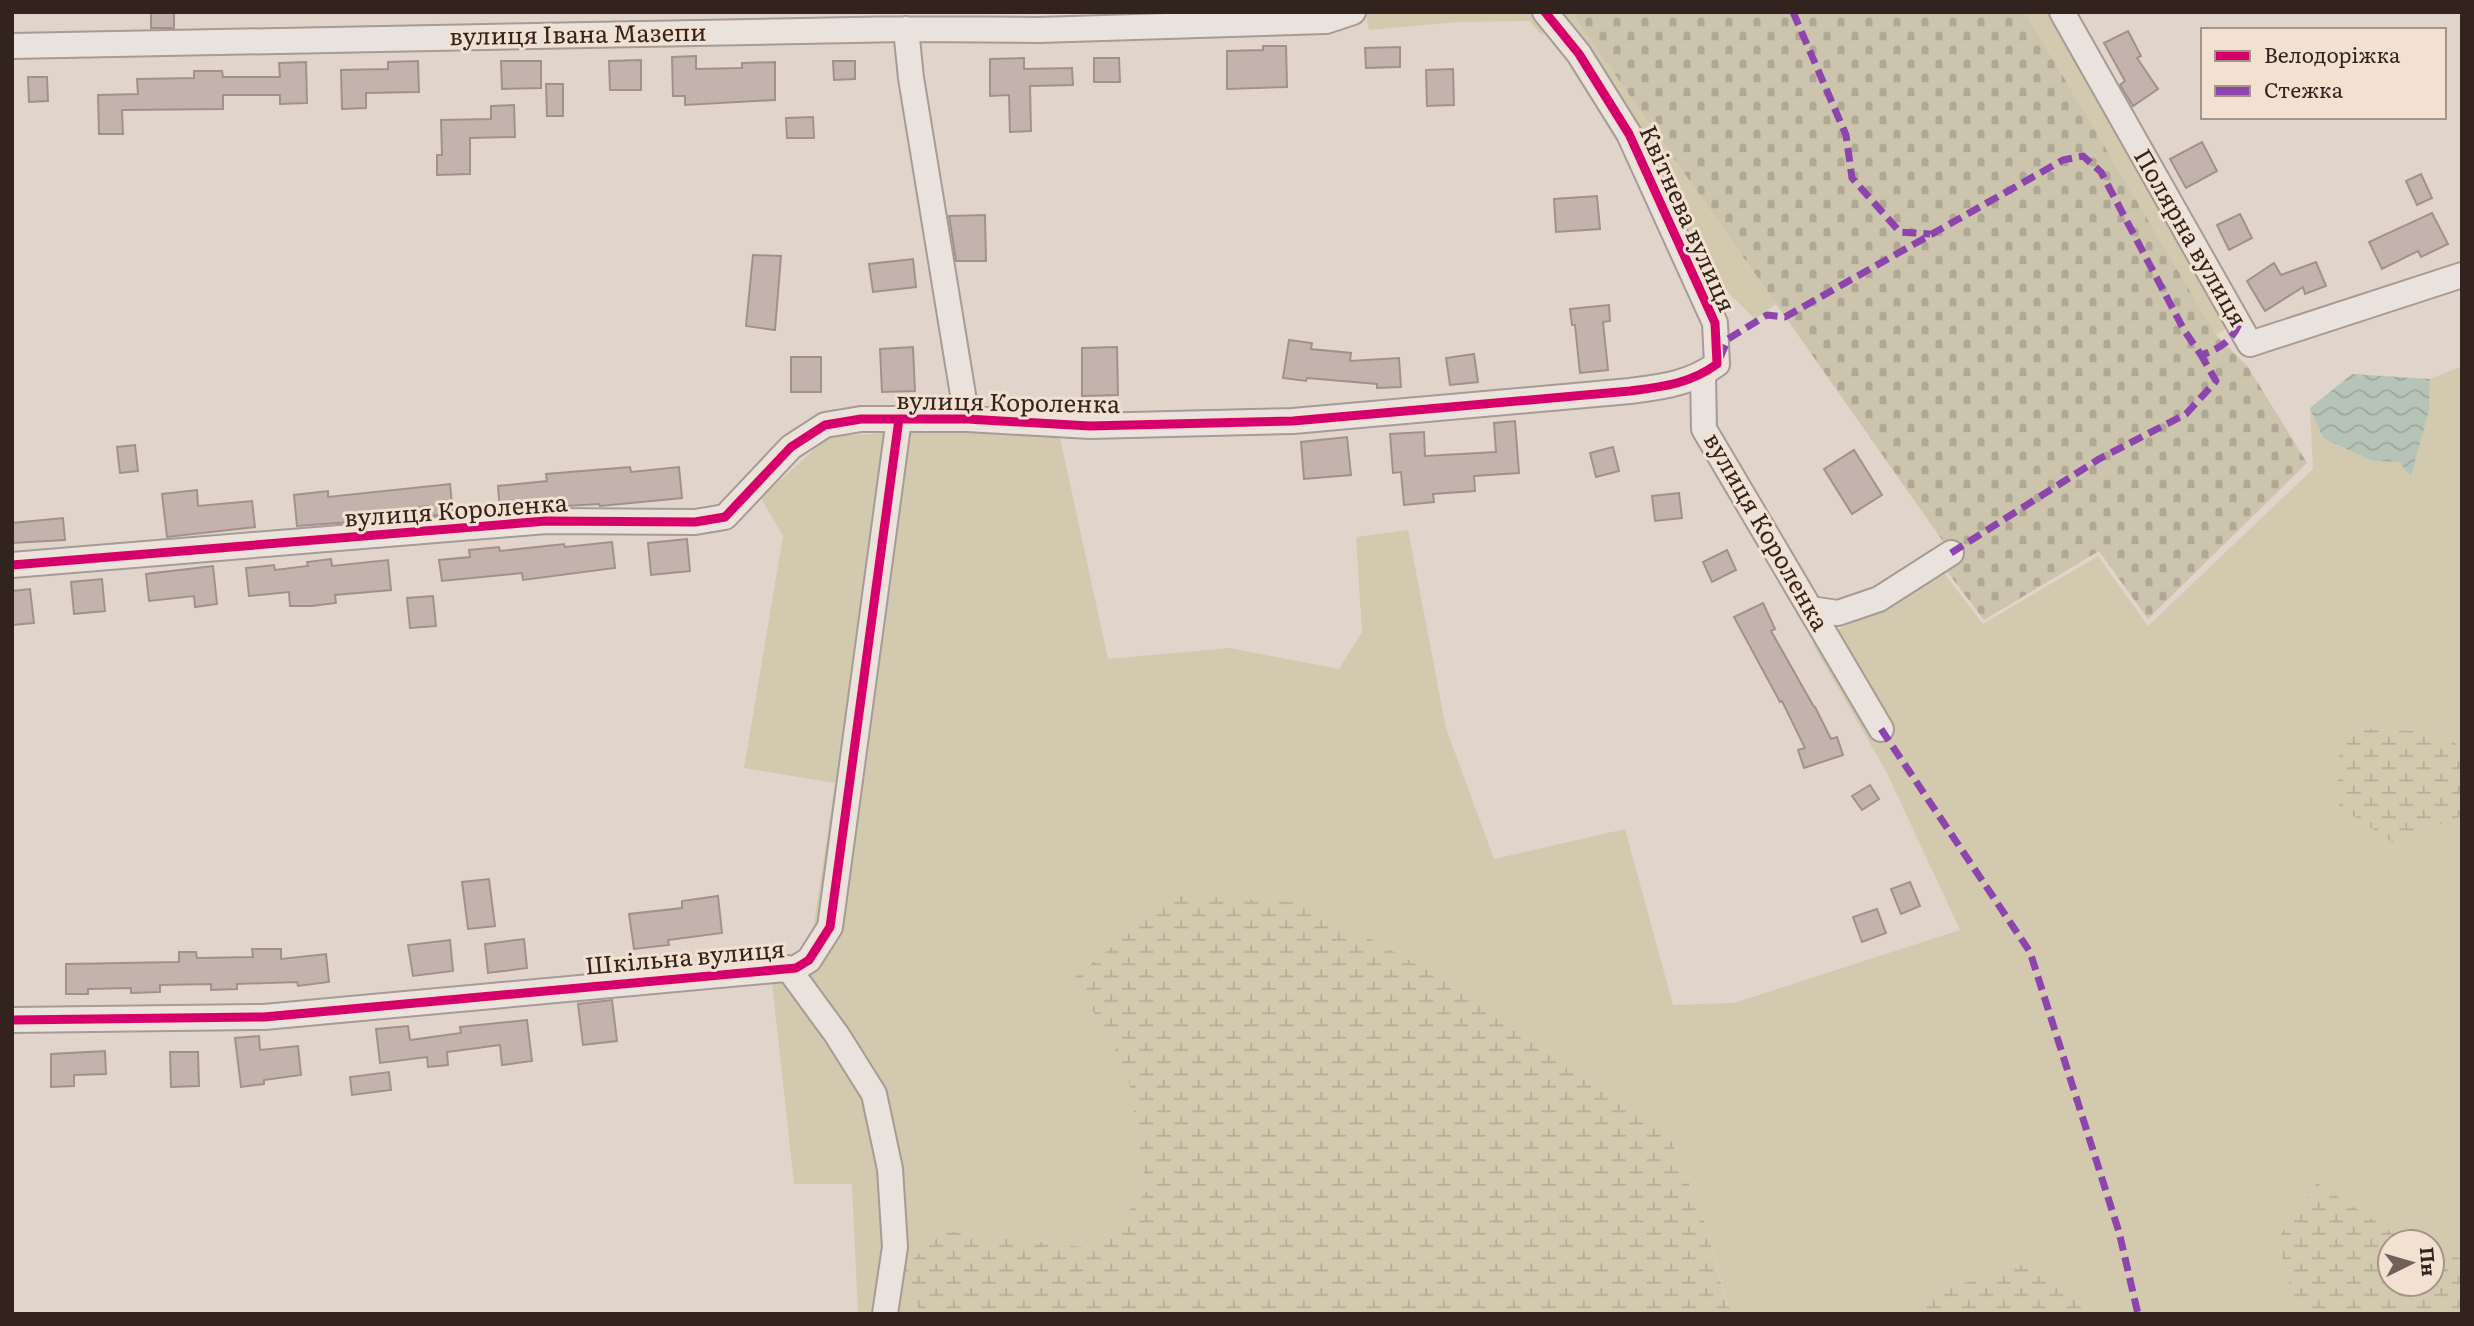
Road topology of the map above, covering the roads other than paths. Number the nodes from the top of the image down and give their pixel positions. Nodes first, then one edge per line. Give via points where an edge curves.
1 (1353, 12) edge
2 (1545, 12) edge
3 (2062, 12) edge
4 (906, 29) junction
5 (12, 46) edge
6 (2462, 275) edge
7 (1703, 375) junction
8 (899, 419) junction
9 (967, 419) junction
10 (1951, 553) dead end
11 (12, 565) edge
12 (1810, 608) junction
13 (1881, 729) dead end
14 (788, 968) junction
15 (12, 1020) edge
16 (885, 1314) edge

1 - 4 street, вулиця Івана Мазепи via 1313,22
2 - 7 street, Квітнева вулиця via 1579,54 1629,134 1715,323 1717,364
3 - 6 street, Полярна вулиця via 2250,344
4 - 5 street, вулиця Івана Мазепи
4 - 9 street
7 - 9 street, вулиця Короленка via 1671,386 1293,421 1090,426
7 - 12 street, вулиця Короленка via 1704,429
8 - 9 street, вулиця Короленка
8 - 11 street, вулиця Короленка via 825,425 790,447 725,517 695,522 546,520
8 - 14 street, Шкільна вулиця via 830,926 809,960
10 - 12 street via 1879,599 1838,613
12 - 13 street, вулиця Короленка
14 - 15 street, Шкільна вулиця via 264,1017
14 - 16 street via 874,1094 890,1169 895,1247

